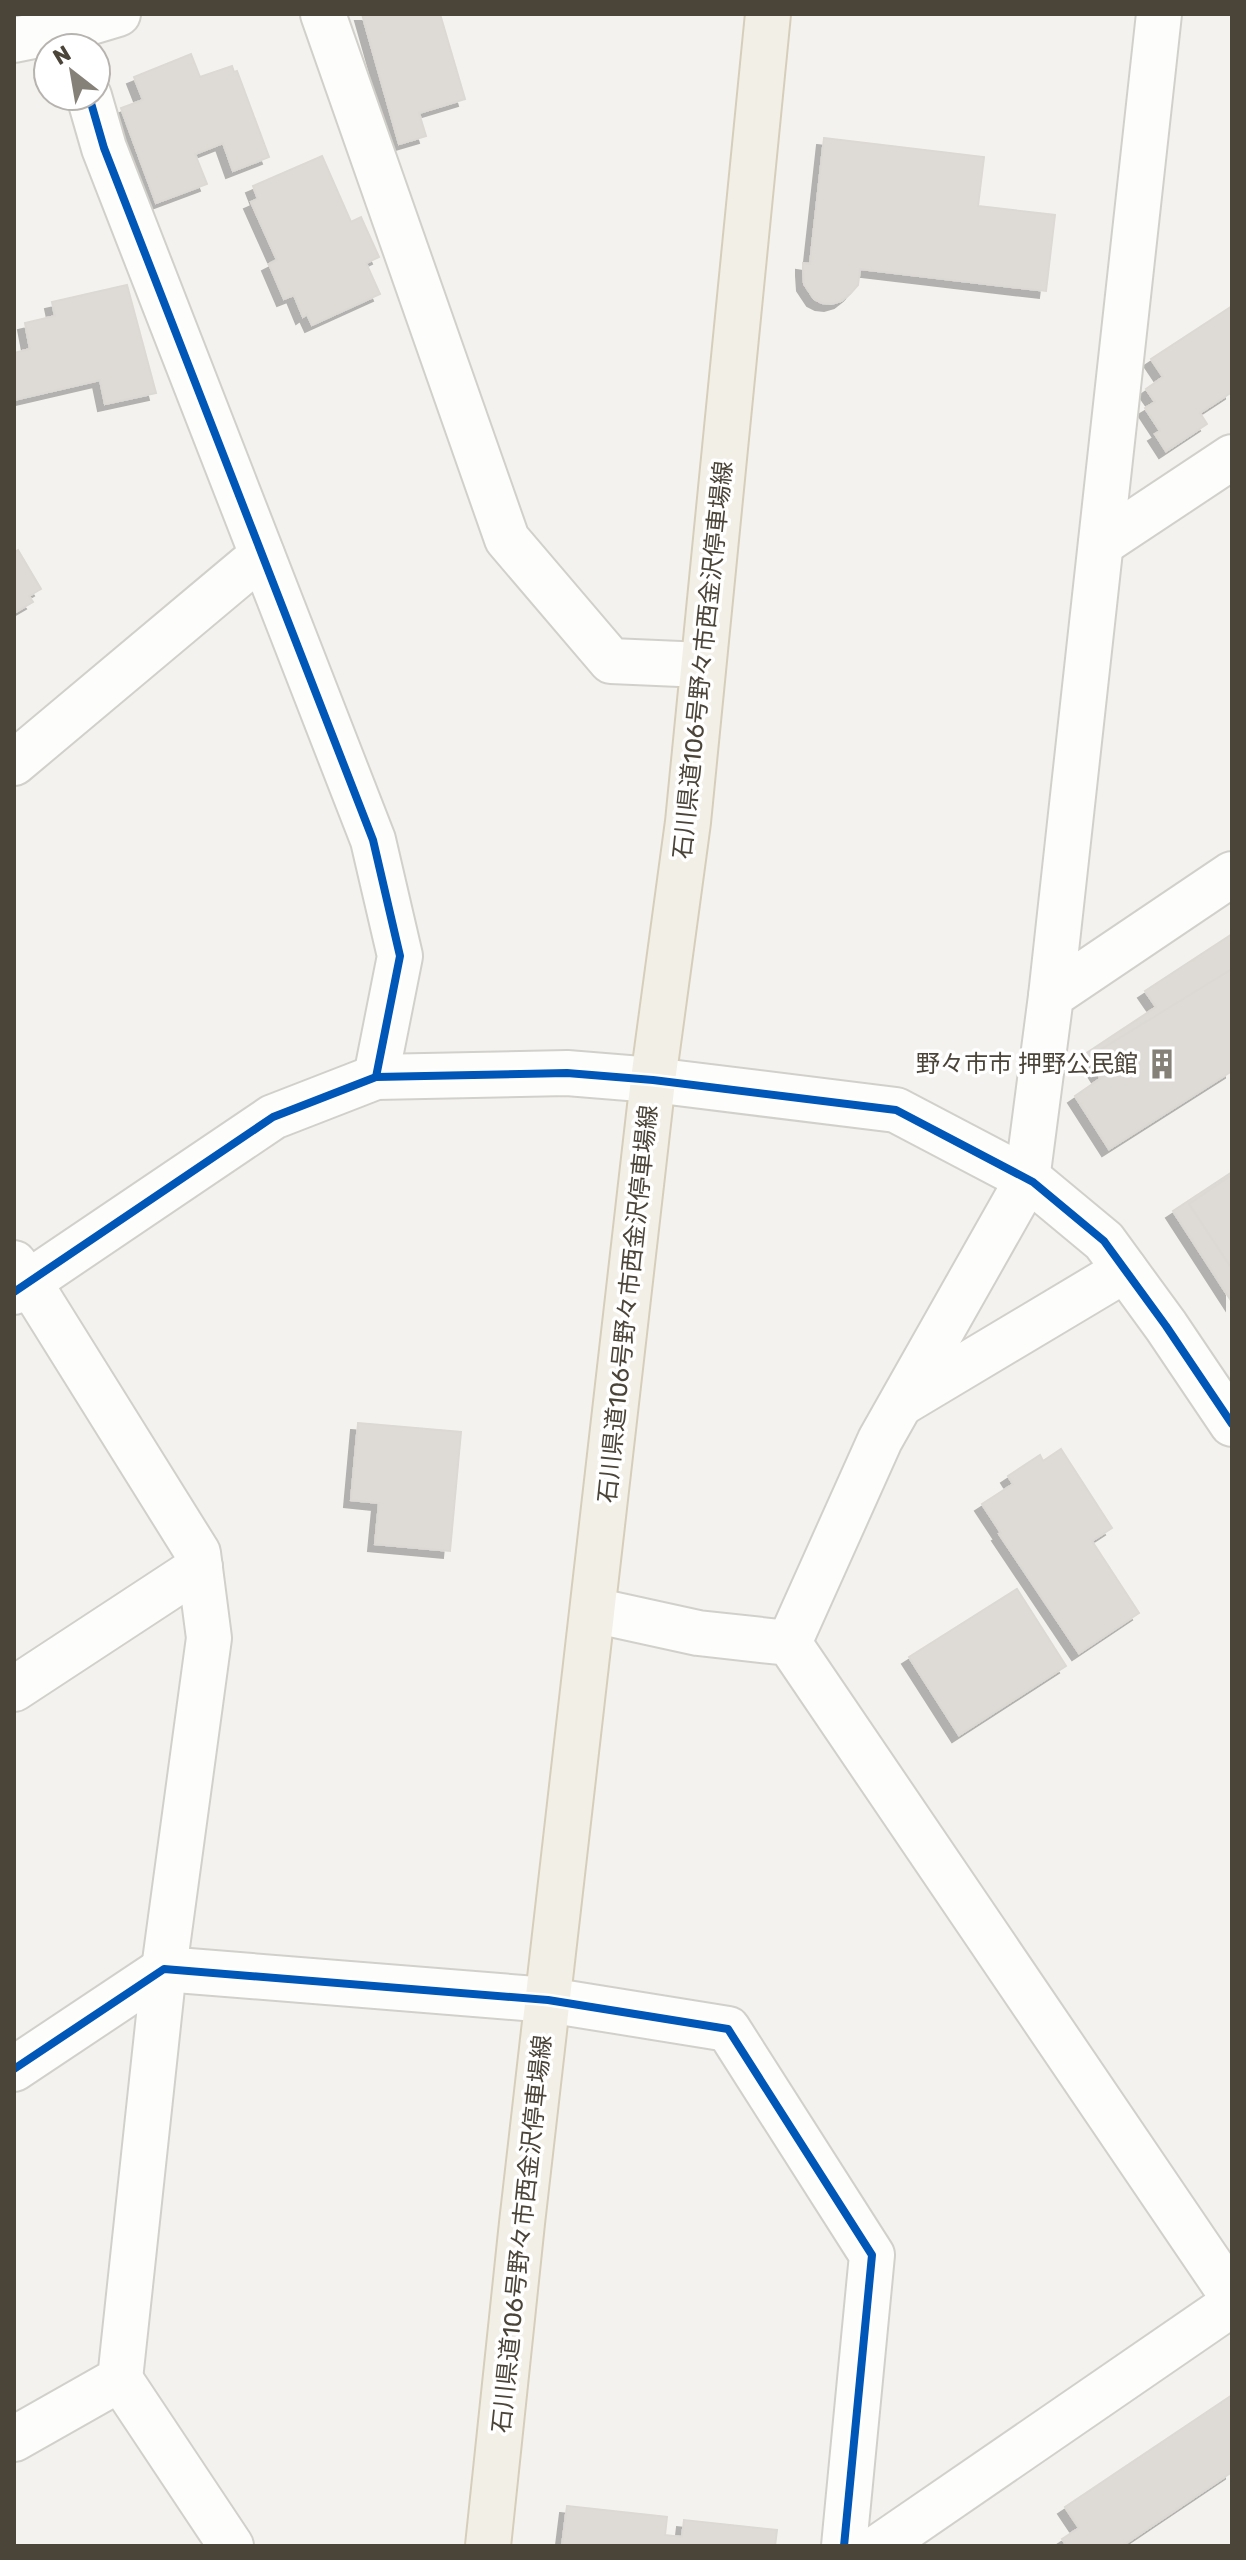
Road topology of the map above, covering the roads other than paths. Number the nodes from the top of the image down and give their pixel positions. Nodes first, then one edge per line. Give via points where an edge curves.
1 (118, 14) edge
2 (323, 14) edge
3 (768, 14) edge
4 (1159, 14) edge
5 (68, 30) edge
6 (14, 40) edge
7 (94, 112) edge
8 (1232, 457) edge
9 (1101, 544) junction
10 (262, 555) junction
11 (703, 665) junction
12 (14, 763) edge
13 (1232, 874) edge
14 (1051, 996) junction
15 (376, 1077) junction
16 (653, 1080) junction
17 (1027, 1180) junction
18 (1125, 1270) junction
19 (19, 1279) edge
20 (900, 1404) junction
21 (1232, 1424) edge
22 (200, 1567) junction
23 (593, 1610) junction
24 (789, 1643) junction
25 (14, 1689) edge
26 (164, 1969) junction
27 (548, 2000) junction
28 (14, 2069) edge
29 (1232, 2296) edge
30 (1232, 2304) edge
31 (120, 2379) junction
32 (14, 2439) edge
33 (231, 2546) edge
34 (488, 2546) edge
35 (844, 2546) edge
36 (880, 2546) edge

1 - 5 street
2 - 11 street via 507,539 611,661
3 - 11 main road, 石川県道106号野々市西金沢停車場線
4 - 9 street
5 - 6 street
7 - 10 street
8 - 9 street
9 - 14 street
10 - 12 street
10 - 15 street via 373,840 400,956
11 - 16 main road, 石川県道106号野々市西金沢停車場線
13 - 14 street
14 - 17 street
15 - 16 street via 567,1073
15 - 19 street via 273,1117
16 - 17 street via 896,1110
16 - 23 main road, 石川県道106号野々市西金沢停車場線
17 - 18 street via 1104,1241
17 - 20 street
18 - 20 street
18 - 21 street
19 - 22 street via 198,1553
20 - 24 street
22 - 25 street
22 - 26 street via 209,1638
23 - 24 street via 698,1633
23 - 27 main road, 石川県道106号野々市西金沢停車場線
24 - 29 street
26 - 27 street
26 - 28 street
26 - 31 street
27 - 34 main road, 石川県道106号野々市西金沢停車場線
27 - 35 street via 728,2029 872,2255
30 - 36 street
31 - 32 street
31 - 33 street

